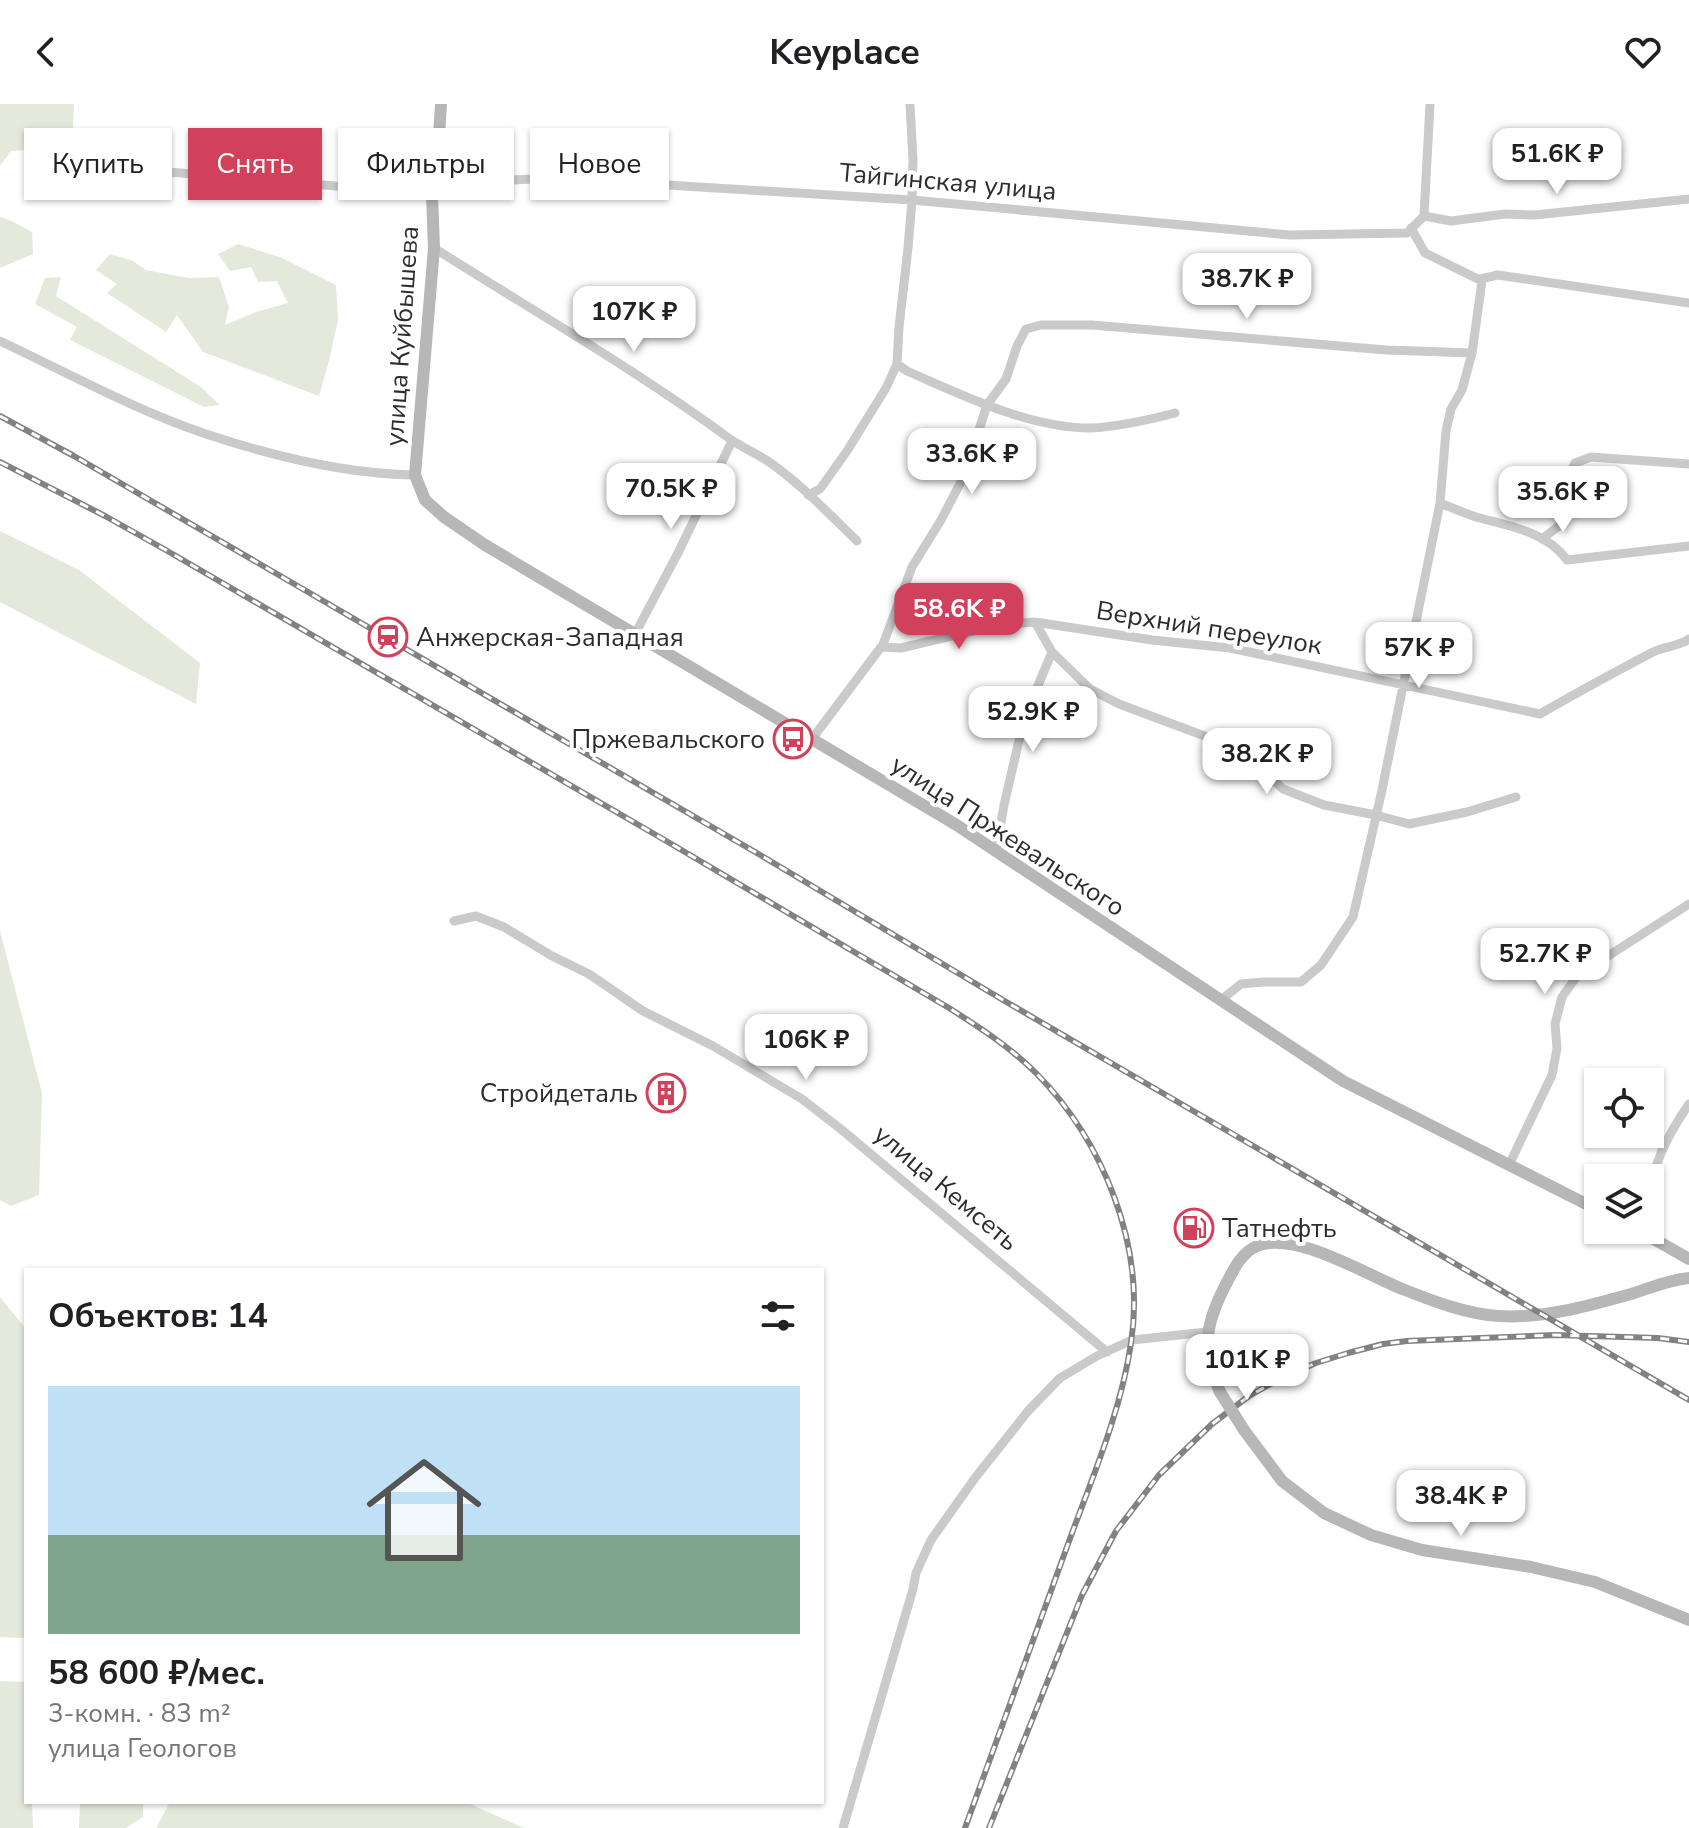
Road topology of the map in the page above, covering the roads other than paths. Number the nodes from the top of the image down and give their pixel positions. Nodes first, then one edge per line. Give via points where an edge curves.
1 (441, 104) edge
2 (910, 104) edge
3 (1430, 104) edge
4 (439, 128) edge
5 (172, 171) edge
6 (338, 182) edge
7 (514, 182) edge
8 (1689, 199) edge
9 (434, 200) edge
10 (912, 200) junction
11 (1424, 216) junction
12 (1409, 230) junction
13 (434, 248) junction
14 (1480, 279) junction
15 (1689, 303) edge
16 (0, 341) edge
17 (1472, 353) junction
18 (897, 364) junction
19 (987, 405) junction
20 (1175, 413) dead end
21 (732, 441) junction
22 (1689, 464) edge
23 (415, 475) junction
24 (808, 495) junction
25 (1440, 503) junction
26 (1542, 539) junction
27 (857, 541) dead end
28 (1689, 546) edge
29 (1035, 622) junction
30 (635, 634) junction
31 (1689, 640) edge
32 (882, 647) junction
33 (1052, 652) junction
34 (1403, 685) junction
35 (812, 739) junction
36 (1516, 797) dead end
37 (1376, 815) junction
38 (996, 851) junction
39 (1689, 904) edge
40 (454, 921) dead end
41 (1221, 1000) junction
42 (1689, 1104) edge
43 (1656, 1164) edge
44 (1509, 1165) junction
45 (1584, 1203) edge
46 (1663, 1244) edge
47 (1689, 1259) edge
48 (1689, 1278) edge
49 (1207, 1332) junction
50 (1102, 1354) junction
51 (1689, 1620) edge
52 (843, 1828) edge

1 - 4 street, улица Куйбышева
2 - 10 street
3 - 11 street
5 - 6 street, Тайгинская улица
7 - 10 street, Тайгинская улица via 554,178
8 - 11 street via 1451,221
9 - 13 street, улица Куйбышева
10 - 12 street, Тайгинская улица via 1290,235
10 - 18 street
11 - 12 street
12 - 14 street via 1425,253
13 - 21 street
13 - 23 street, улица Куйбышева
14 - 15 street via 1498,275
14 - 17 street
16 - 23 street via 206,434 322,466
17 - 19 street via 1041,325 1026,329 1006,379
17 - 25 street via 1446,431
18 - 19 street
18 - 24 street via 847,451 820,489
19 - 20 street via 1037,422 1089,428
19 - 32 street via 964,476 912,567
21 - 24 street
21 - 30 street
22 - 26 street via 1591,457 1575,463 1568,479 1569,512
23 - 30 street, улица Пржевальского via 425,500 444,517
24 - 27 street
25 - 26 street
25 - 34 street
26 - 28 street via 1567,560
29 - 32 street, Верхний переулок via 997,625 901,648
29 - 33 street
29 - 34 street, Верхний переулок via 1230,648
30 - 35 street, улица Пржевальского
31 - 34 street, Верхний переулок via 1659,649 1540,714
32 - 35 street
33 - 37 street via 1090,689 1226,744 1283,789 1324,805
33 - 38 street via 1024,719
34 - 37 street
35 - 38 street, улица Пржевальского
36 - 37 street via 1409,824
37 - 41 street via 1353,917 1321,965 1301,982 1241,984
38 - 41 street, улица Пржевальского
39 - 44 street via 1577,976 1562,997 1552,1075
40 - 50 street, улица Кемсеть via 476,916 504,927 802,1099
41 - 44 street, улица Пржевальского via 1343,1081
42 - 43 street
44 - 45 street, улица Пржевальского
46 - 47 street
48 - 49 street via 1537,1316 1493,1315 1450,1306 1309,1248 1276,1241 1251,1248 1237,1264
49 - 50 street via 1132,1340
49 - 51 street, bridge via 1210,1366 1244,1430 1282,1481 1324,1513 1422,1550 1595,1582
50 - 52 street via 1045,1392 931,1540 916,1573

